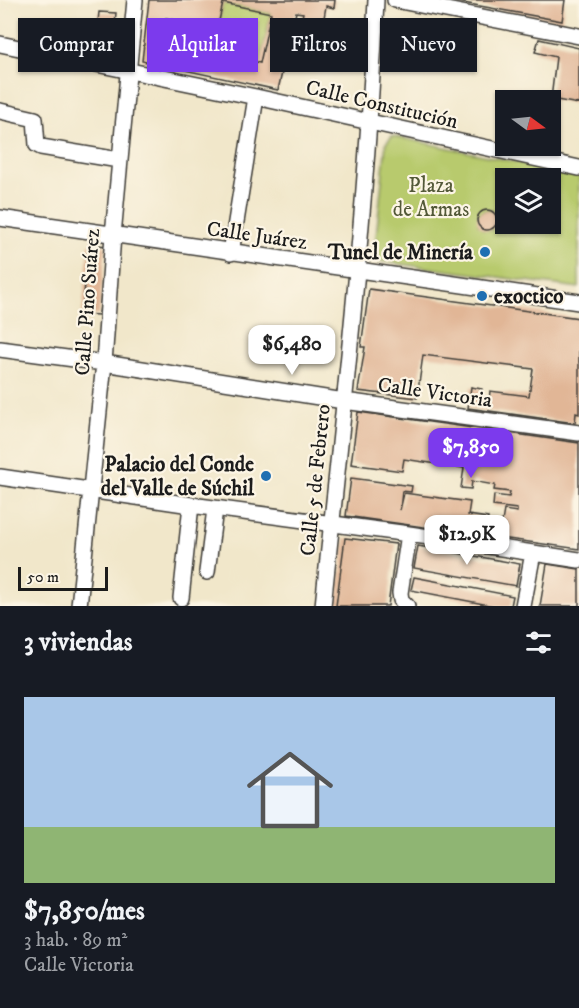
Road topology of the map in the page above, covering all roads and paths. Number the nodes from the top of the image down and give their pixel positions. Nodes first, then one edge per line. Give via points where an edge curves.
1 (135, 0) edge
2 (376, 0) edge
3 (395, 0) edge
4 (133, 18) edge
5 (579, 36) edge
6 (0, 44) edge
7 (18, 48) edge
8 (128, 72) edge
9 (133, 72) edge
10 (256, 97) junction
11 (0, 111) edge
12 (370, 123) junction
13 (119, 160) junction
14 (579, 168) edge
15 (0, 218) edge
16 (113, 235) junction
17 (231, 253) junction
18 (358, 269) junction
19 (579, 302) edge
20 (0, 349) edge
21 (104, 363) junction
22 (344, 400) junction
23 (579, 433) edge
24 (0, 477) edge
25 (90, 490) junction
26 (191, 505) junction
27 (215, 508) junction
28 (332, 524) junction
29 (409, 534) junction
30 (533, 553) junction
31 (579, 560) edge
32 (207, 573) dead end
33 (181, 597) dead end
34 (79, 606) edge
35 (323, 606) edge
36 (407, 606) edge
37 (523, 606) edge

1 - 4 street, Calle Pino Suárez
2 - 12 street, Calle 5 de Febrero
3 - 5 street
6 - 7 street, Calle Constitución
8 - 13 street, Calle Pino Suárez
9 - 10 street, Calle Constitución
10 - 12 street, Calle Constitución
10 - 17 street
11 - 13 street via 35,118 37,146
12 - 14 street, Calle Constitución
12 - 18 street, Calle 5 de Febrero
13 - 16 street, Calle Pino Suárez
15 - 16 street, Calle Juárez
16 - 17 street, Calle Juárez
16 - 21 street, Calle Pino Suárez
17 - 18 street, Calle Juárez
18 - 19 street, Calle Juárez
18 - 22 street, Calle 5 de Febrero
20 - 21 street, Calle Victoria
21 - 22 street, Calle Victoria
21 - 25 street, Calle Pino Suárez
22 - 23 street, Calle Victoria
22 - 28 street, Calle 5 de Febrero
24 - 25 street
25 - 26 street
25 - 34 street, Calle Pino Suárez
26 - 27 street
26 - 33 street
27 - 28 street
27 - 32 street
28 - 29 street
28 - 35 street, Calle 5 de Febrero
29 - 30 street
29 - 36 street via 400,593
30 - 31 street
30 - 37 street

